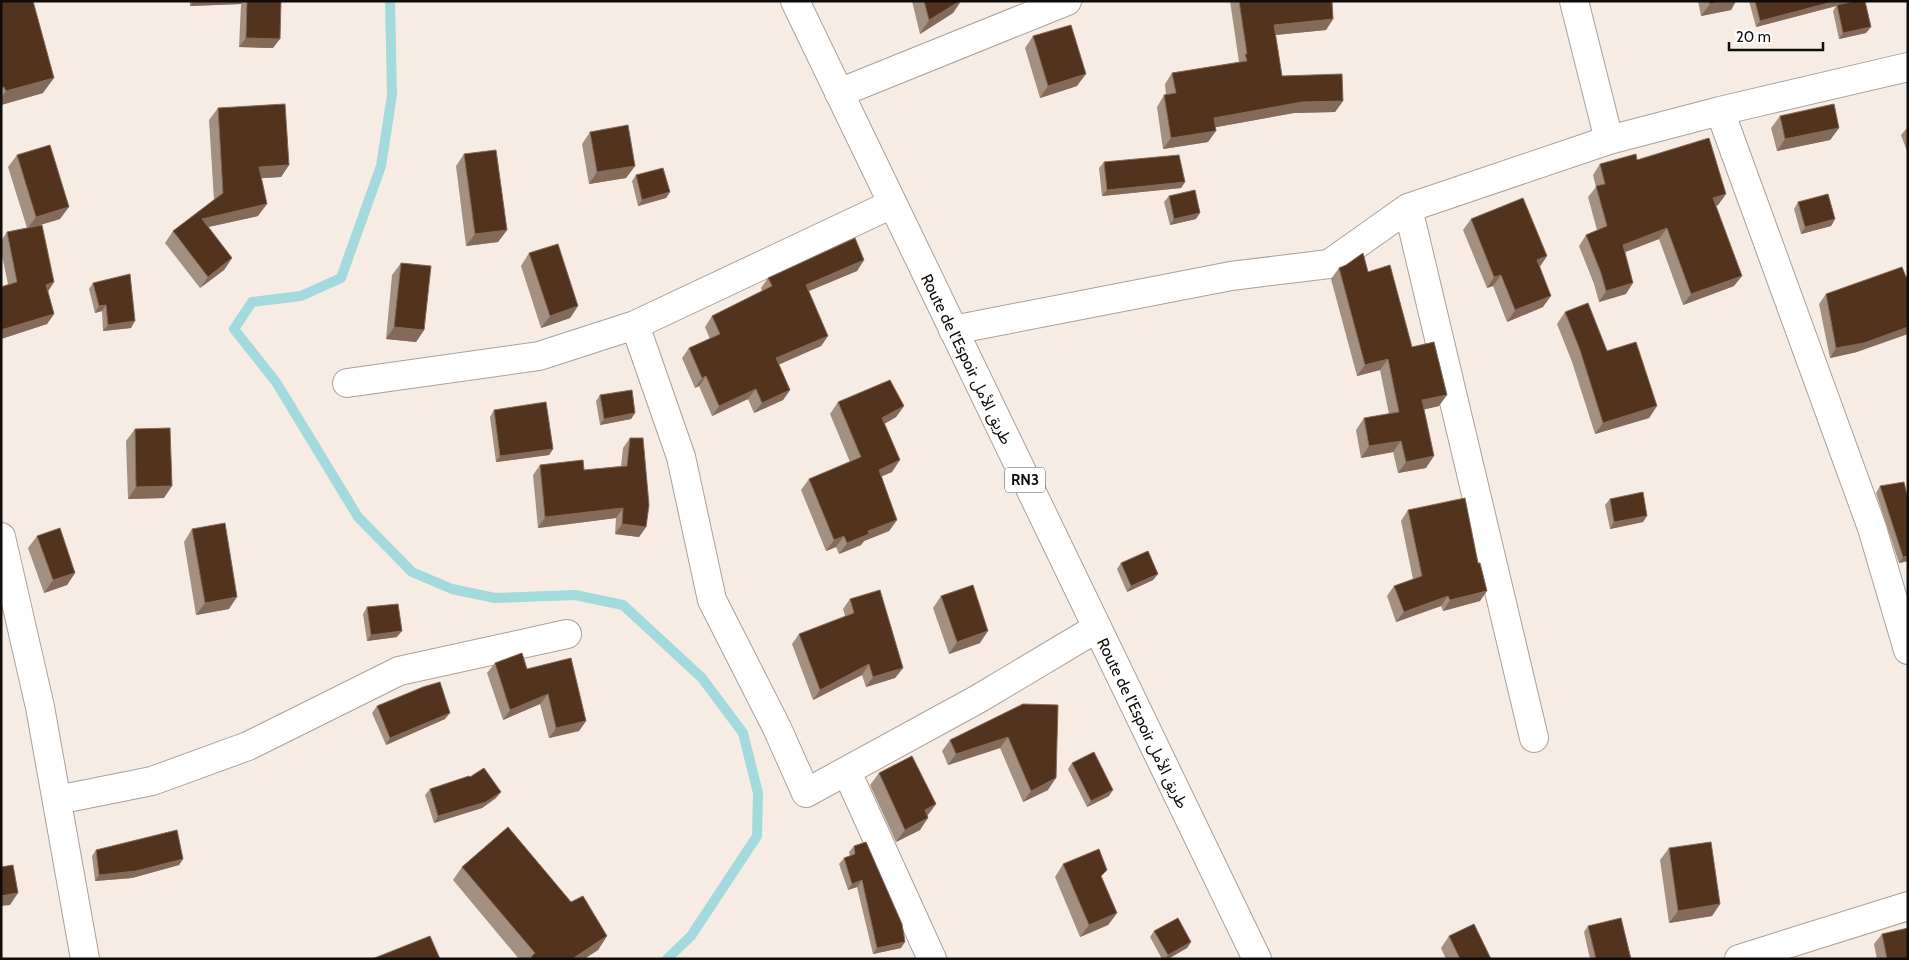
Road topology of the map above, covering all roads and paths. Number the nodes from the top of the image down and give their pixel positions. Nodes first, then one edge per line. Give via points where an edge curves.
1 (794, 1) edge
2 (1067, 1) edge
3 (1574, 1) edge
4 (1908, 66) edge
5 (839, 93) junction
6 (1720, 111) junction
7 (1609, 140) junction
8 (892, 204) junction
9 (1408, 208) junction
10 (635, 324) junction
11 (953, 330) junction
12 (347, 383) dead end
13 (1, 537) edge
14 (1097, 628) junction
15 (567, 634) dead end
16 (1908, 650) edge
17 (1534, 738) dead end
18 (847, 772) junction
19 (57, 800) junction
20 (1908, 906) edge
21 (86, 959) edge
22 (932, 959) edge
23 (1257, 959) edge
24 (1739, 959) edge

1 - 5 main road, Route de l’Espoir طريق الأمل / RN3
2 - 5 main road
3 - 7 main road
4 - 6 main road
5 - 8 main road, Route de l’Espoir طريق الأمل / RN3
6 - 7 main road
6 - 16 main road via 1872,528
7 - 9 main road
8 - 10 main road
8 - 11 main road, Route de l’Espoir طريق الأمل / RN3
9 - 11 main road via 1330,264 1231,276
9 - 17 main road
10 - 12 main road via 539,356
10 - 18 main road via 681,457 712,600 806,793
11 - 14 main road, Route de l’Espoir طريق الأمل / RN3
13 - 19 main road via 40,707
14 - 18 main road
14 - 23 main road, Route de l’Espoir طريق الأمل / RN3
15 - 19 main road via 399,671 248,746 152,781
18 - 22 main road
19 - 21 main road
20 - 24 main road

